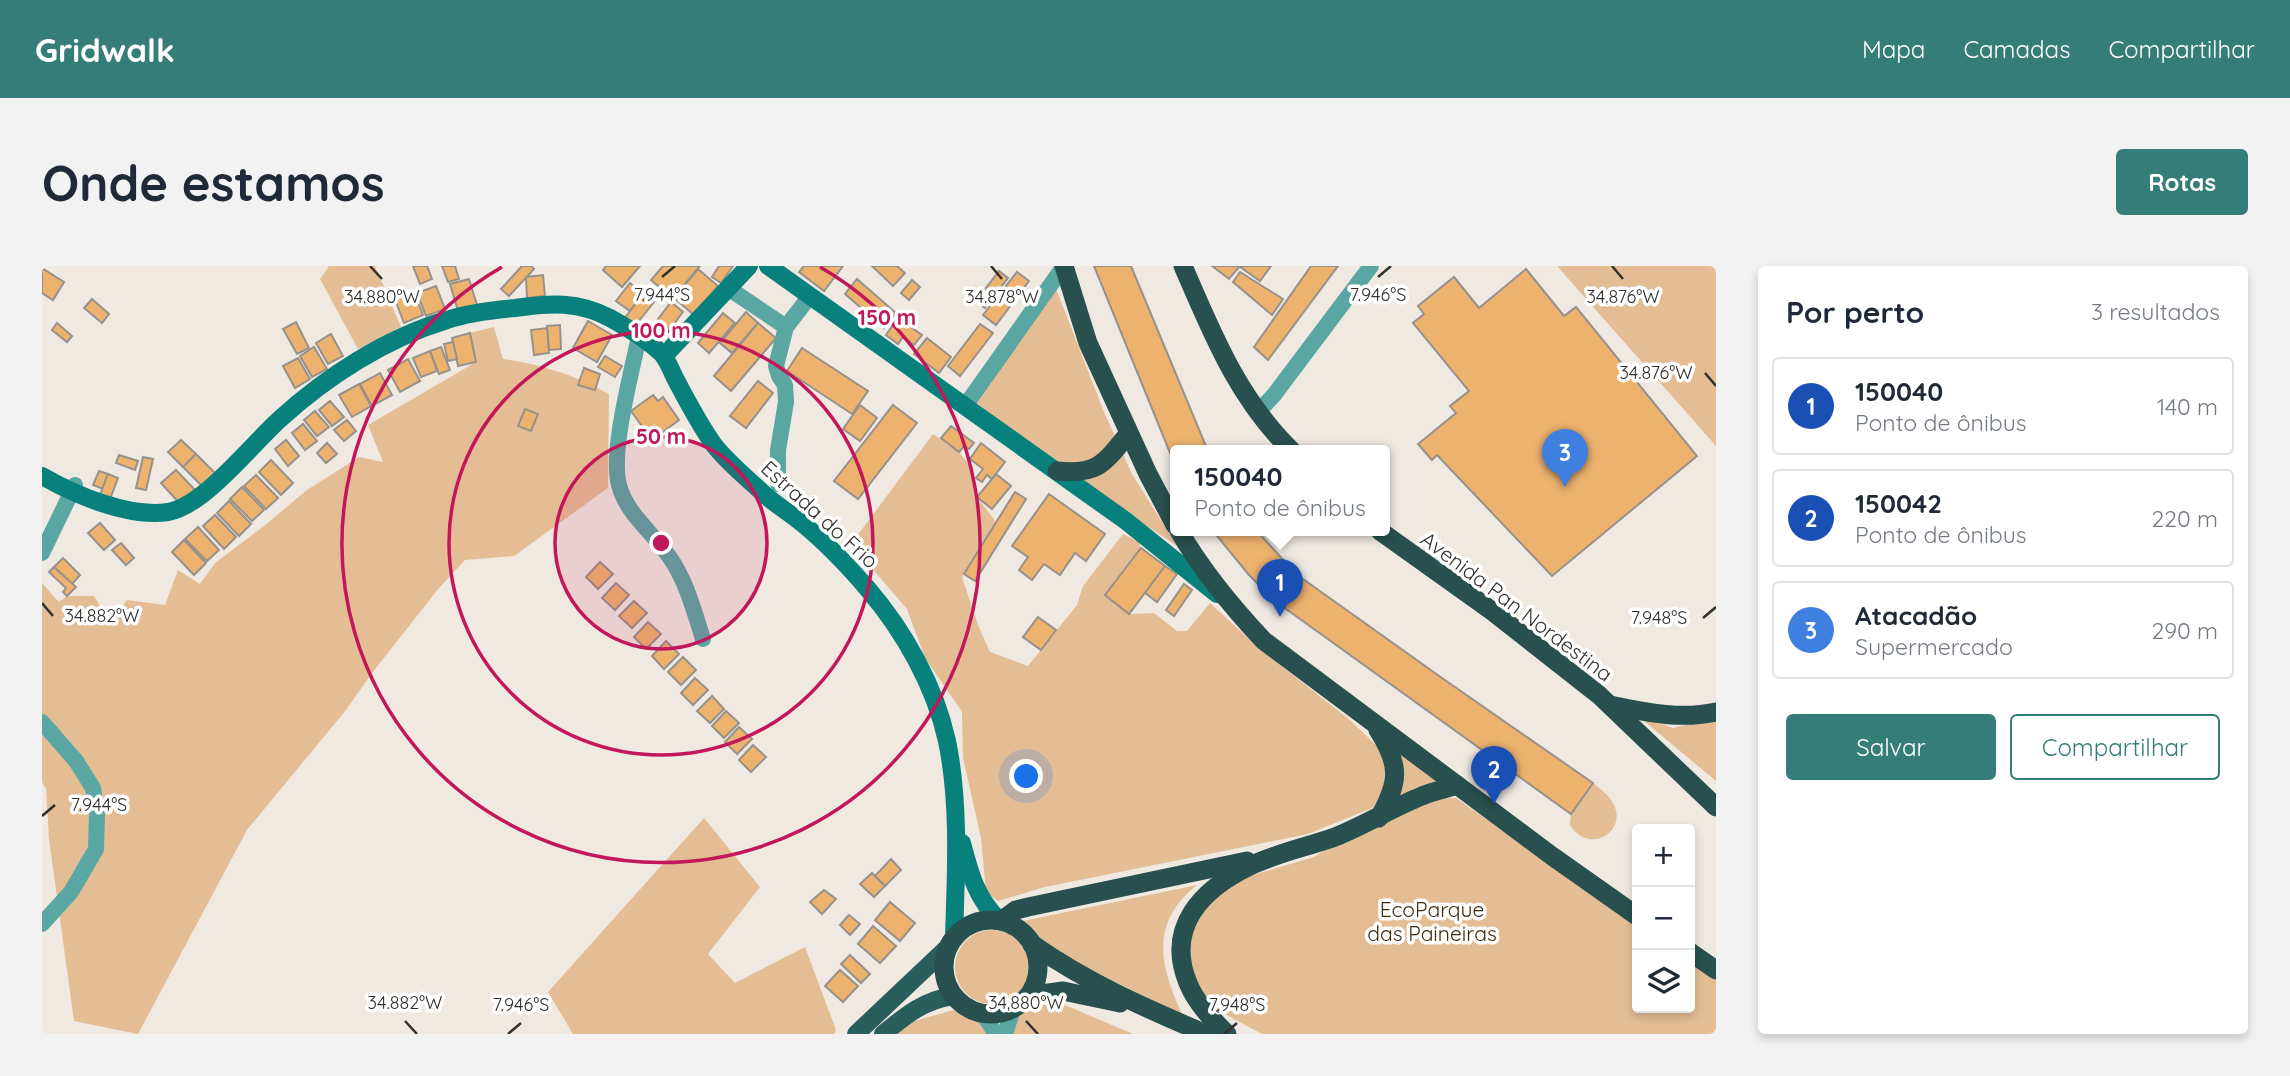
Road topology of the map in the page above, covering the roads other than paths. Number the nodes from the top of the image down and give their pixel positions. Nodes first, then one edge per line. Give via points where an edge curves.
1 (749, 266) edge
2 (768, 266) edge
3 (1064, 266) edge
4 (1183, 266) edge
5 (1371, 266) edge
6 (728, 288) junction
7 (810, 296) junction
8 (786, 327) junction
9 (644, 340) junction
10 (664, 356) junction
11 (965, 406) junction
12 (1257, 413) junction
13 (1128, 434) junction
14 (1286, 445) edge
15 (1056, 471) junction
16 (42, 476) edge
17 (778, 484) dead end
18 (74, 489) junction
19 (1170, 515) edge
20 (1182, 536) edge
21 (1387, 536) edge
22 (42, 553) edge
23 (1227, 602) junction
24 (703, 639) dead end
25 (1609, 705) junction
26 (1716, 712) edge
27 (1372, 720) junction
28 (42, 722) edge
29 (1457, 785) junction
30 (1716, 807) edge
31 (955, 813) junction
32 (1378, 818) junction
33 (1289, 852) junction
34 (1632, 912) edge
35 (1000, 920) junction
36 (42, 924) edge
37 (951, 942) junction
38 (1032, 944) junction
39 (1695, 955) edge
40 (1716, 970) edge
41 (953, 996) junction
42 (1021, 1002) junction
43 (1144, 1009) junction
44 (983, 1014) junction
45 (856, 1034) edge
46 (883, 1034) edge
47 (996, 1034) edge
48 (1004, 1034) edge
49 (1206, 1034) edge
50 (1227, 1034) edge

1 - 6 main road
2 - 7 main road
3 - 11 street
3 - 13 highway via 1088,343
4 - 12 highway via 1225,362
5 - 12 street
6 - 8 street
6 - 10 main road
7 - 8 street
7 - 11 main road
8 - 17 street via 776,366 785,385 786,402
9 - 10 main road, Estrada do Frio
9 - 18 main road, Estrada do Frio via 585,306 547,304 449,319 397,340 316,389 210,488 182,507 170,512 137,511
9 - 24 street via 619,442 618,481 629,506 670,557
10 - 31 main road, Estrada do Frio via 716,447 866,586 895,624 934,698 947,742
11 - 15 main road
12 - 14 highway
13 - 15 highway via 1091,470
13 - 19 highway
15 - 23 main road
16 - 18 main road, Estrada do Frio
18 - 22 street
20 - 23 highway
21 - 25 highway, Avenida Pan Nordestina via 1492,611
23 - 27 highway via 1264,641
25 - 26 highway via 1670,715
25 - 30 highway, Avenida Pan Nordestina
27 - 29 highway
27 - 32 highway via 1389,746 1396,768 1391,797
28 - 36 street via 93,788 97,814 96,849 71,891
29 - 32 highway
29 - 34 highway
31 - 35 main road, Estrada do Frio via 974,886 987,909
31 - 37 main road, Estrada do Frio
32 - 33 highway
33 - 35 highway via 1028,907
33 - 50 highway via 1214,886 1187,921 1181,960 1189,984 1203,1009
35 - 37 highway via 969,925
35 - 38 highway via 1019,929
37 - 41 highway via 943,968
37 - 45 main road
38 - 42 highway via 1038,974
38 - 43 highway
39 - 40 highway
41 - 44 highway via 964,1007
41 - 46 main road via 917,1008
42 - 43 highway via 1063,991
42 - 44 highway via 1002,1013
42 - 48 street
43 - 49 highway
44 - 47 street

